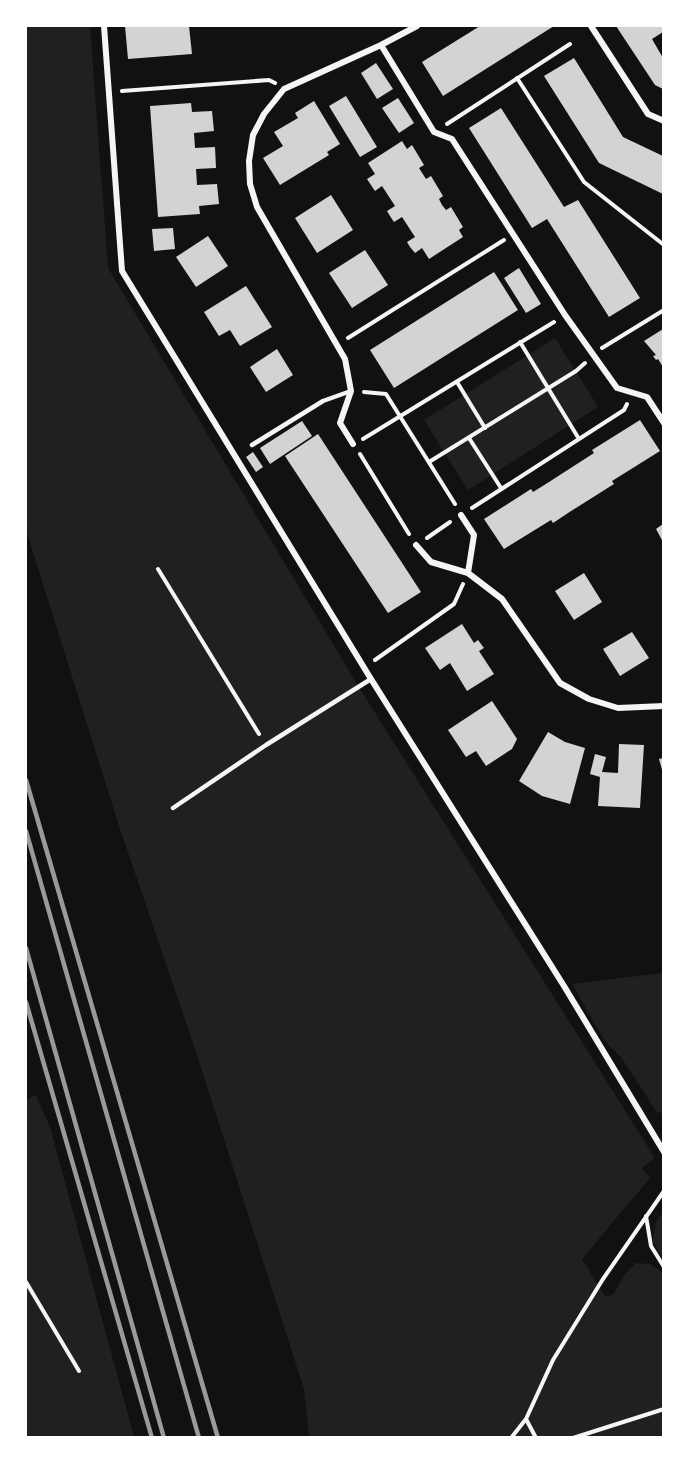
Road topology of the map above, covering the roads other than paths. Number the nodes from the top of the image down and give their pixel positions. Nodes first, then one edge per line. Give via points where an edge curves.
1 (104, 26) edge
2 (417, 26) edge
3 (591, 26) edge
4 (381, 45) junction
5 (663, 122) edge
6 (351, 391) junction
7 (663, 423) edge
8 (354, 444) road end
9 (252, 445) dead end
10 (461, 514) road end
11 (416, 545) road end
12 (468, 573) junction
13 (372, 678) junction
14 (663, 706) edge
15 (173, 808) dead end
16 (663, 1152) edge

1 - 13 street via 122,271
2 - 4 street
3 - 5 street via 648,114
4 - 6 street via 284,89 264,114 254,135 249,161 257,207 345,359
4 - 7 street via 434,132 452,139 565,315 617,388 647,397
6 - 8 street via 340,423
6 - 9 lane via 323,401
10 - 12 street via 474,535
11 - 12 street via 431,562
12 - 14 street via 502,599 560,683 589,699 618,708
13 - 15 lane
13 - 16 street

